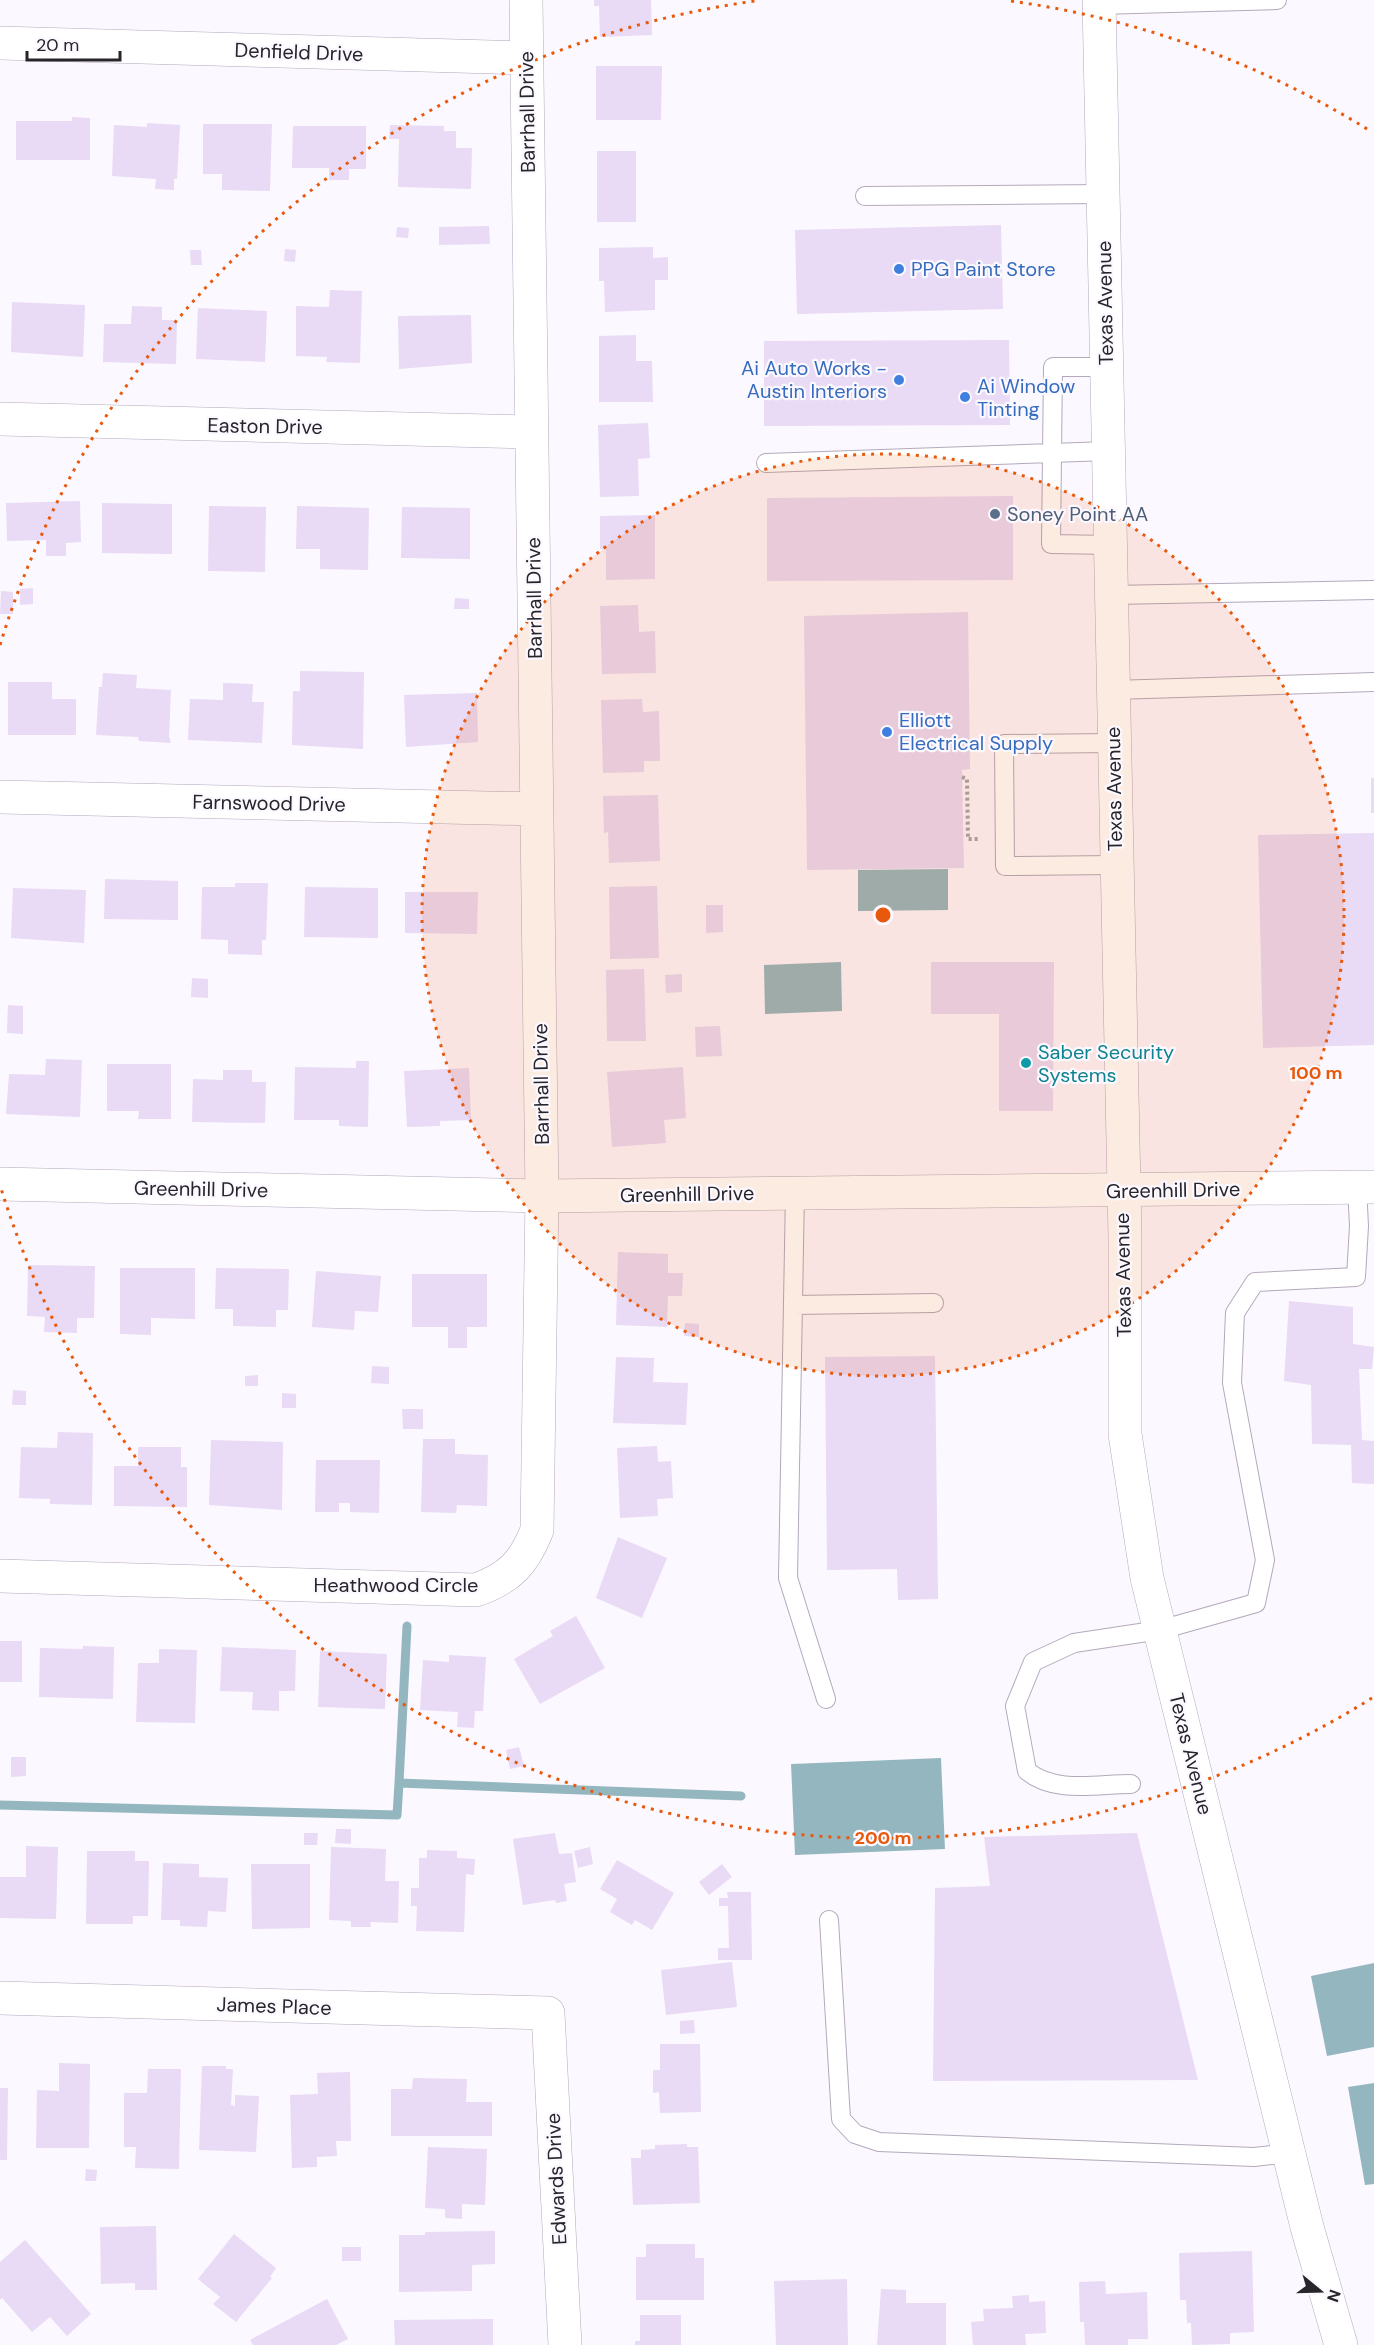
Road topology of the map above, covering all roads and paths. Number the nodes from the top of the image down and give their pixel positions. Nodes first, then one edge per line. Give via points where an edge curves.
1 (526, 0) edge
2 (1277, 0) edge
3 (1099, 2) edge
4 (0, 43) edge
5 (527, 58) junction
6 (1103, 194) junction
7 (865, 196) dead end
8 (1106, 367) junction
9 (0, 419) edge
10 (531, 432) junction
11 (1108, 451) junction
12 (1052, 453) junction
13 (766, 463) dead end
14 (1110, 545) junction
15 (1374, 590) edge
16 (1111, 595) junction
17 (1374, 682) edge
18 (1113, 690) junction
19 (1113, 743) junction
20 (962, 777) dead end
21 (0, 797) edge
22 (537, 808) junction
23 (1005, 840) junction
24 (1115, 865) junction
25 (0, 1184) edge
26 (1366, 1187) edge
27 (1122, 1191) junction
28 (795, 1192) junction
29 (542, 1196) junction
30 (934, 1303) dead end
31 (793, 1305) junction
32 (0, 1576) edge
33 (1160, 1630) junction
34 (826, 1699) dead end
35 (1131, 1784) dead end
36 (830, 1920) dead end
37 (0, 1998) edge
38 (548, 2013) joint
39 (1289, 2153) junction
40 (565, 2345) edge
41 (1341, 2345) edge

1 - 5 street, Barrhall Drive
2 - 3 lane
3 - 6 street, Texas Avenue
4 - 5 street, Denfield Drive
5 - 10 street, Barrhall Drive
6 - 7 lane
6 - 8 street, Texas Avenue
8 - 11 street, Texas Avenue
8 - 12 lane via 1053,367
9 - 10 street, Easton Drive
10 - 22 street, Barrhall Drive
11 - 12 lane
11 - 14 street, Texas Avenue
12 - 13 lane
12 - 14 lane via 1051,544
14 - 16 street, Texas Avenue
15 - 16 lane
16 - 18 street, Texas Avenue
17 - 18 lane
18 - 19 street, Texas Avenue
19 - 23 lane via 1004,744
19 - 24 street, Texas Avenue
20 - 23 path via 967,778 968,839
21 - 22 street, Farnswood Drive
22 - 29 street, Barrhall Drive
23 - 24 lane via 1005,867
24 - 27 street, Texas Avenue
25 - 29 street, Greenhill Drive
26 - 27 street, Greenhill Drive
26 - 33 lane via 1356,1277 1255,1282 1235,1313 1232,1383 1265,1560 1256,1603
27 - 28 street, Greenhill Drive
27 - 33 street, Texas Avenue via 1125,1434
28 - 29 street, Greenhill Drive
28 - 31 lane
29 - 32 street, Heathwood Circle via 537,1530 528,1553 513,1571 476,1590
30 - 31 lane
31 - 34 lane via 788,1578
33 - 35 lane via 1074,1643 1033,1662 1015,1706 1027,1771 1037,1779 1052,1785
33 - 39 street, Texas Avenue
36 - 39 lane via 841,2119 855,2134 879,2142 914,2144 1254,2157
37 - 38 street, James Place
38 - 40 street, Edwards Drive
39 - 41 street, Texas Avenue

